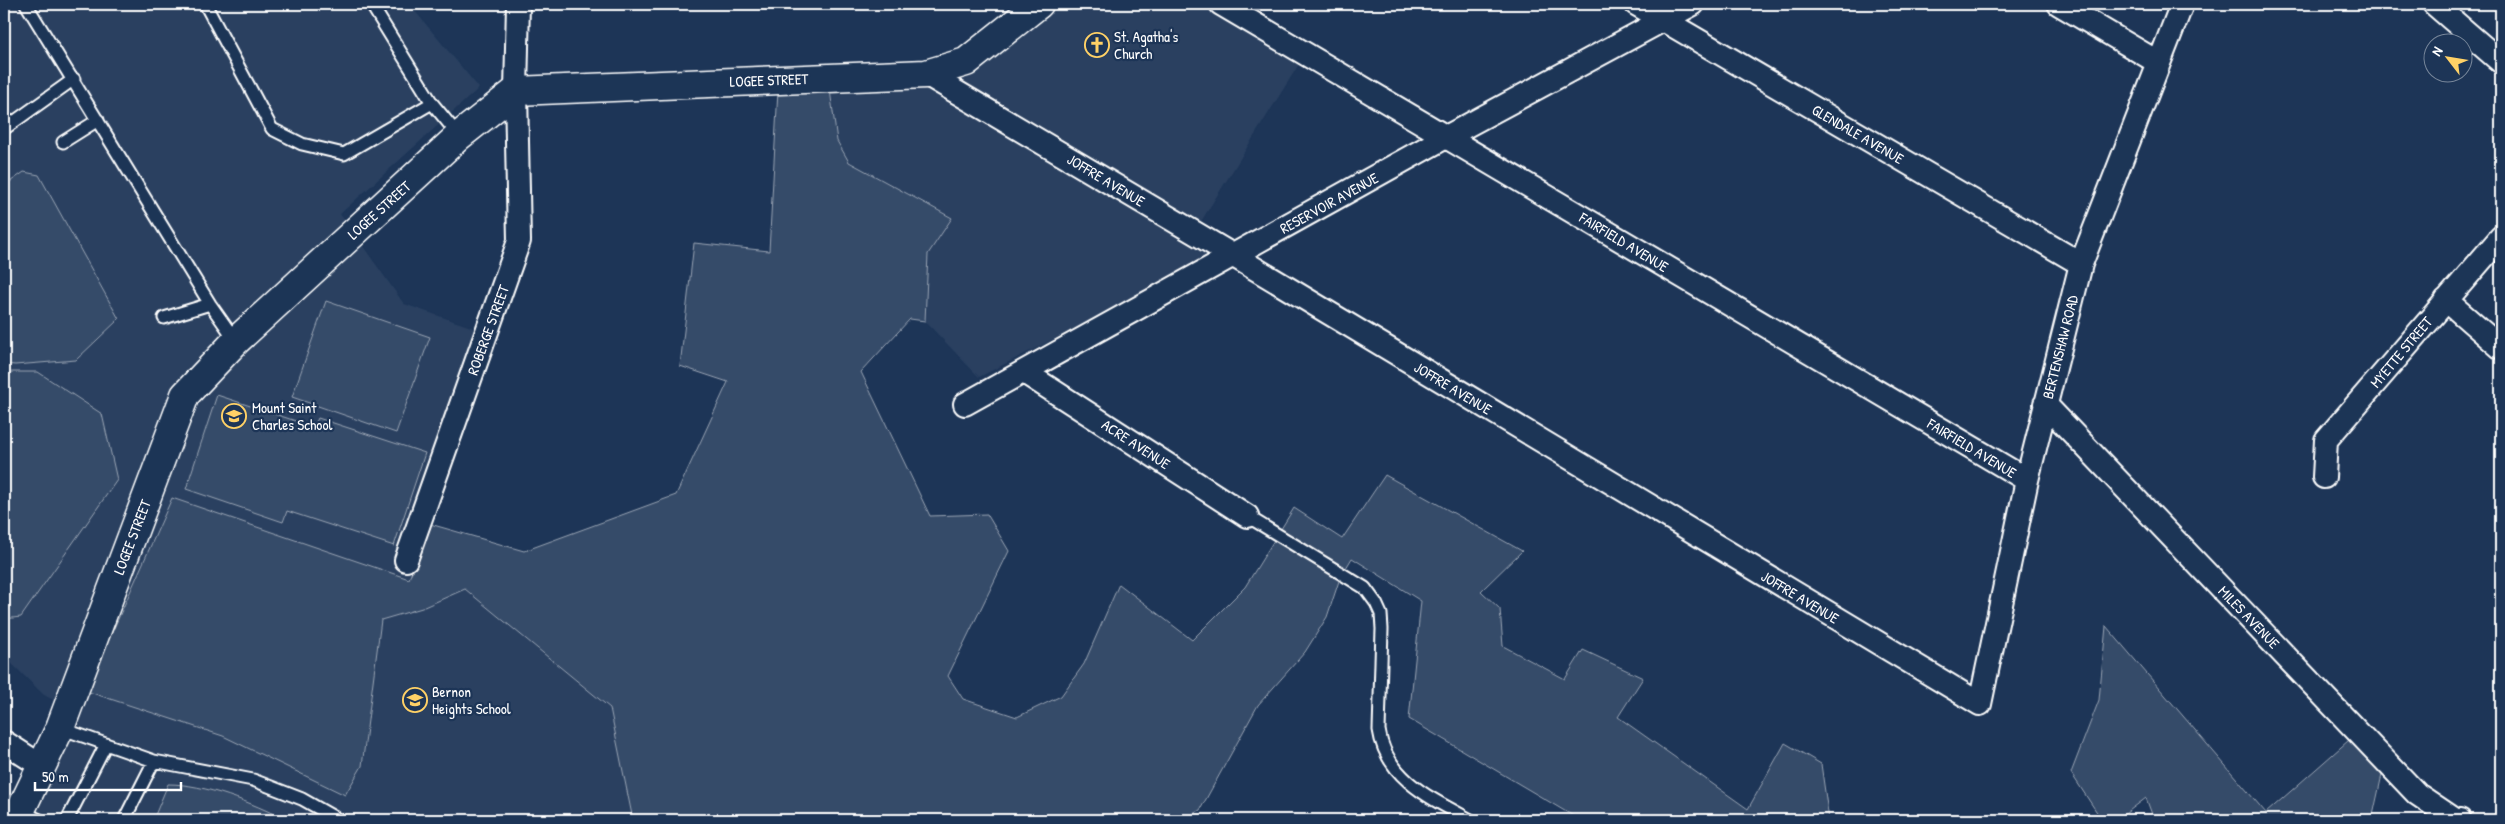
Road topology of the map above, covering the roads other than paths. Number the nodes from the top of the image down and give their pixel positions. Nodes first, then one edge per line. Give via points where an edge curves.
1 (26, 4) edge
2 (205, 4) edge
3 (371, 4) edge
4 (518, 4) edge
5 (1039, 4) edge
6 (1221, 4) edge
7 (1636, 4) edge
8 (1693, 4) edge
9 (2059, 4) edge
10 (2182, 4) edge
11 (2434, 4) edge
12 (1663, 20) junction
13 (2501, 62) edge
14 (2159, 63) junction
15 (926, 74) junction
16 (74, 79) junction
17 (516, 91) junction
18 (432, 103) junction
19 (98, 120) junction
20 (4, 129) edge
21 (459, 136) junction
22 (1446, 136) junction
23 (63, 142) dead end
24 (2501, 237) edge
25 (1234, 256) junction
26 (2081, 264) junction
27 (2446, 300) junction
28 (210, 304) junction
29 (164, 318) dead end
30 (236, 340) junction
31 (2501, 348) edge
32 (1024, 372) junction
33 (965, 404) dead end
34 (2045, 404) junction
35 (2324, 477) dead end
36 (2027, 480) junction
37 (1247, 516) joint
38 (406, 560) dead end
39 (1980, 704) joint
40 (60, 728) junction
41 (4, 742) edge
42 (106, 744) junction
43 (154, 761) junction
44 (43, 767) junction
45 (25, 817) edge
46 (67, 820) edge
47 (124, 820) edge
48 (339, 820) edge
49 (1471, 820) edge
50 (2460, 820) edge

1 - 16 lane
2 - 18 lane via 272,128 302,144 344,154
3 - 18 lane
4 - 17 street, ROBERGE STREET
5 - 15 street, LOGEE STREET via 966,62
6 - 22 street, FAIRFIELD AVENUE
7 - 12 street, GLENDALE AVENUE
8 - 12 street, RESERVOIR AVENUE
9 - 14 street
10 - 14 street, BERTENSHAW ROAD
11 - 13 street
12 - 22 street, RESERVOIR AVENUE
12 - 26 street, GLENDALE AVENUE
14 - 26 street, BERTENSHAW ROAD
15 - 17 street, LOGEE STREET
15 - 25 street, JOFFRE AVENUE
16 - 19 lane
16 - 20 lane
17 - 21 street, LOGEE STREET
17 - 38 street, ROBERGE STREET via 519,241
18 - 21 lane
19 - 23 lane
19 - 28 lane
21 - 30 street, LOGEE STREET
22 - 25 street, RESERVOIR AVENUE
22 - 36 street, FAIRFIELD AVENUE
24 - 27 street, MYETTE STREET
25 - 32 street, RESERVOIR AVENUE
25 - 39 street, JOFFRE AVENUE
26 - 34 street, BERTENSHAW ROAD
27 - 31 street
27 - 35 street, MYETTE STREET via 2326,440
28 - 29 lane
28 - 30 lane
30 - 40 street, LOGEE STREET via 185,395
32 - 33 street, RESERVOIR AVENUE
32 - 37 street, ACRE AVENUE
34 - 36 street, BERTENSHAW ROAD
34 - 50 street, MILES AVENUE via 2417,794
36 - 39 street, BERTENSHAW ROAD
37 - 49 lane via 1365,588 1381,614 1381,747 1402,778
40 - 42 lane
40 - 44 street, LOGEE STREET
41 - 44 street
42 - 43 lane
42 - 46 lane
43 - 47 lane
43 - 48 lane via 253,780 302,799
44 - 45 street, LOGEE STREET

